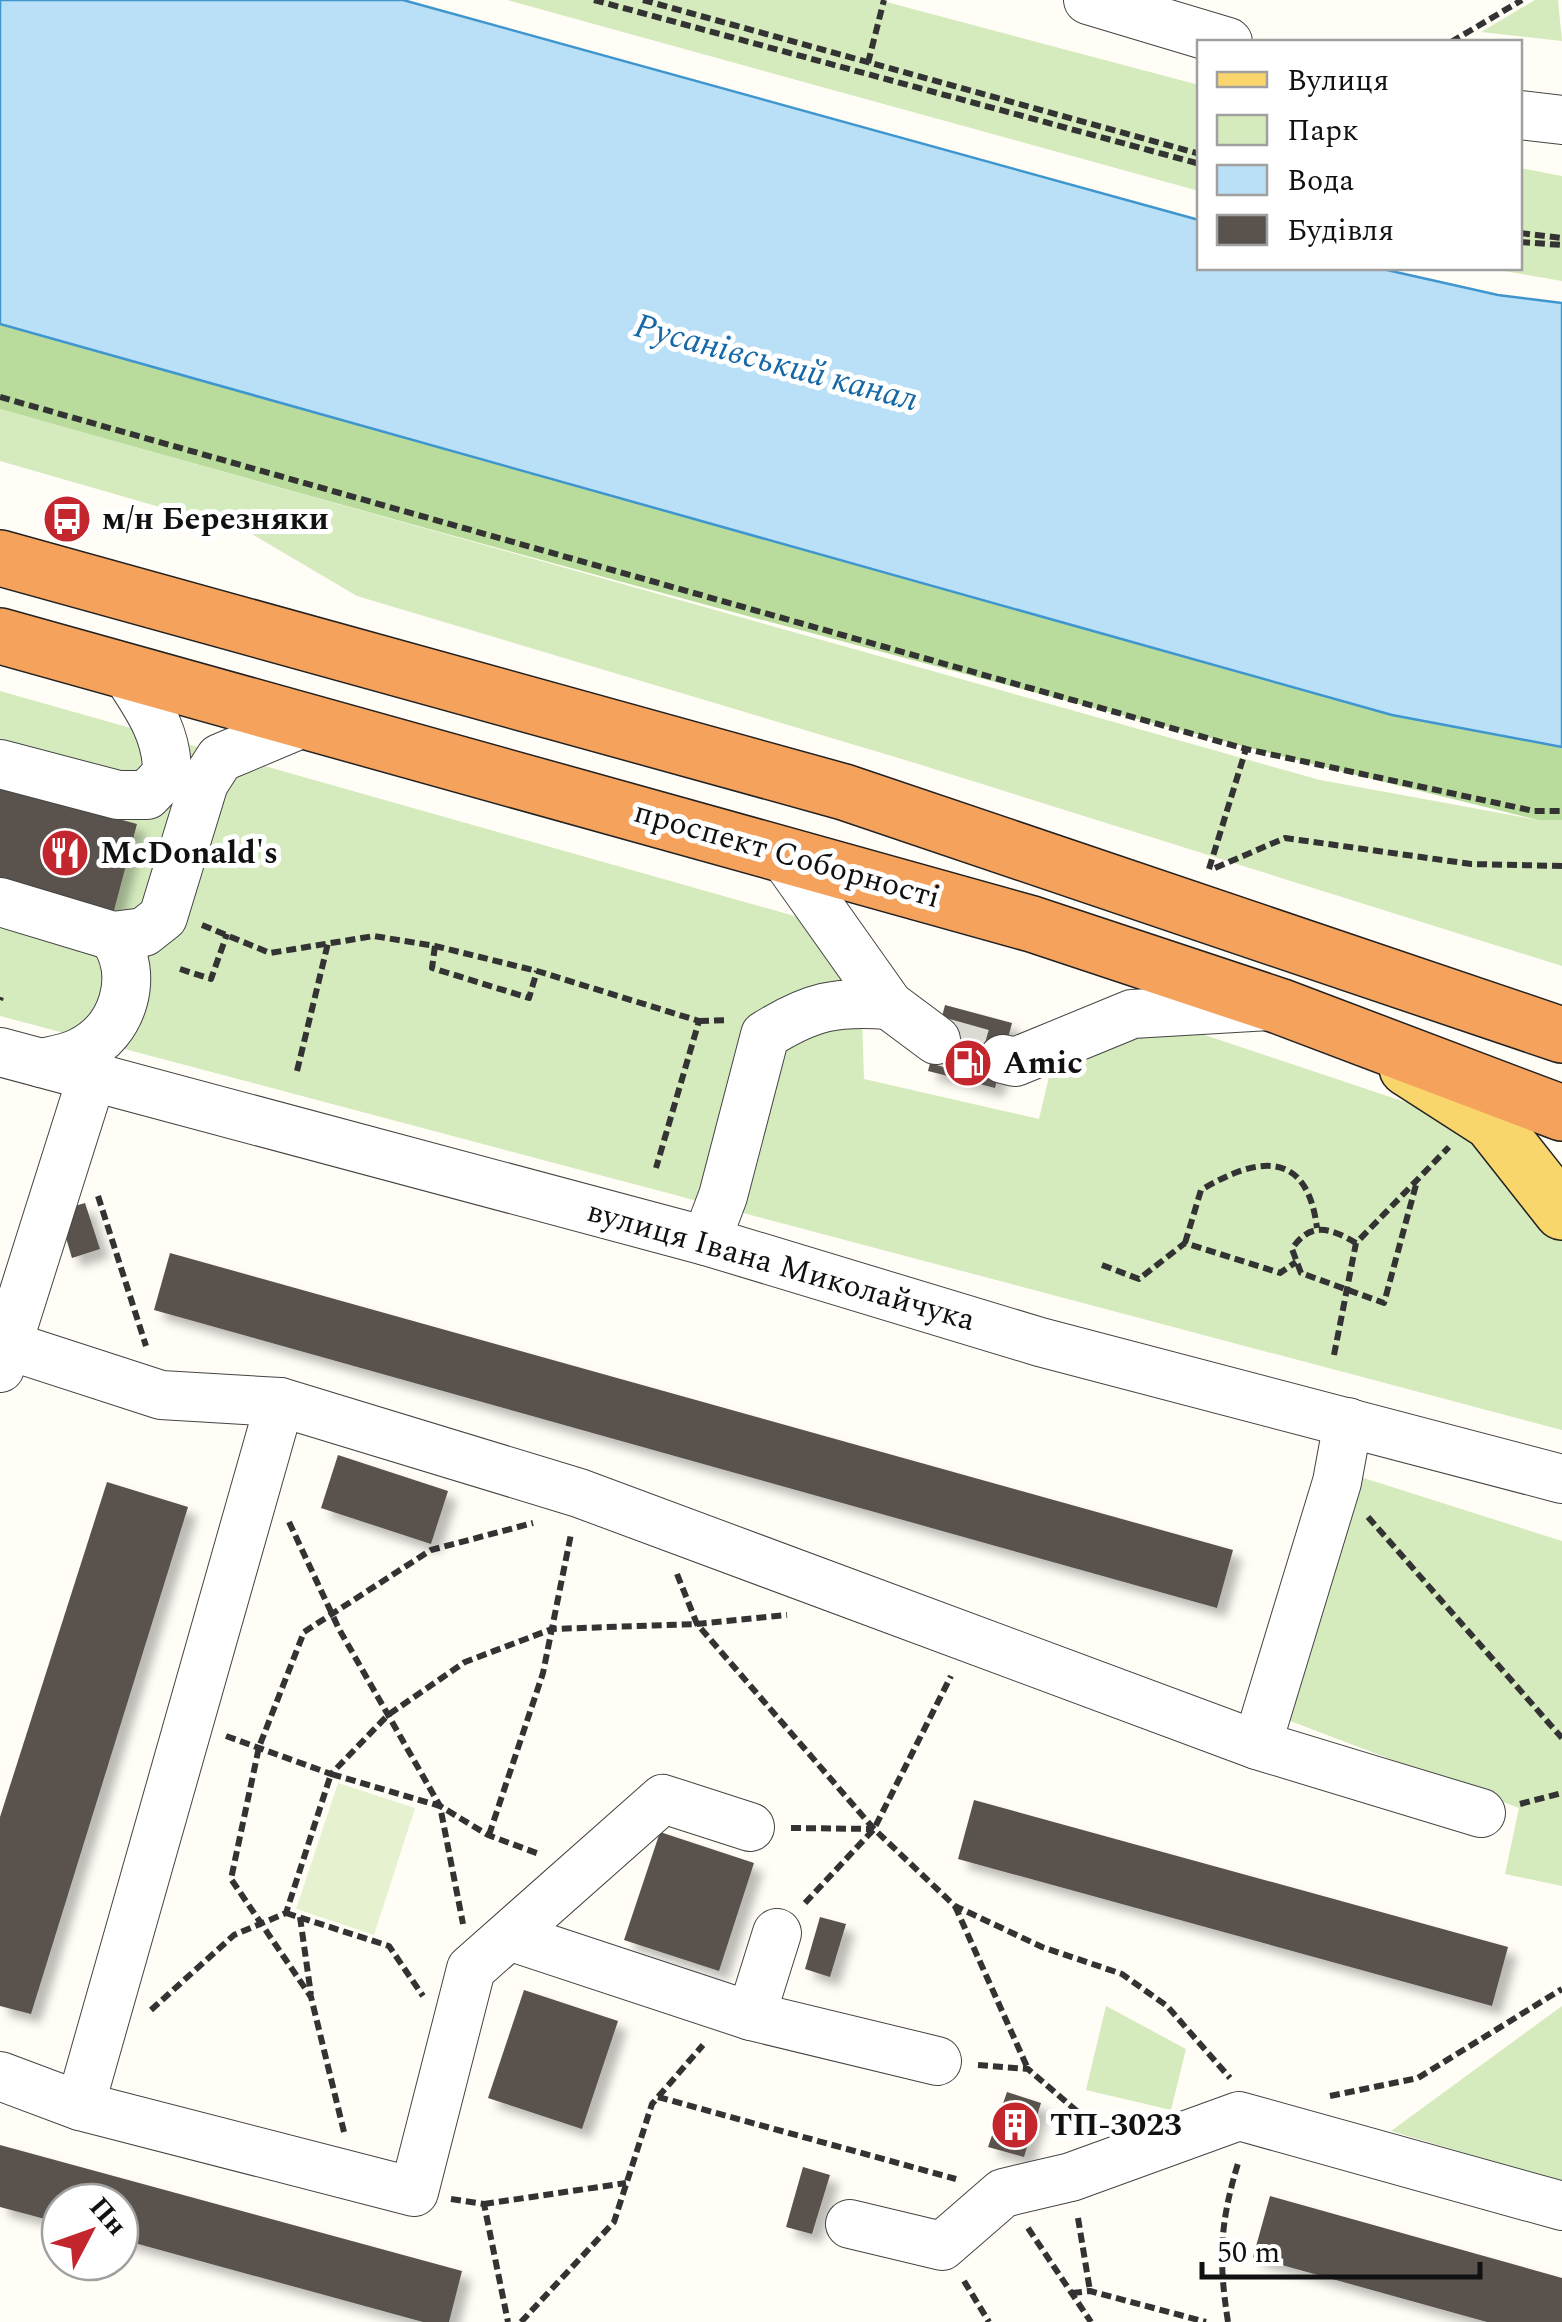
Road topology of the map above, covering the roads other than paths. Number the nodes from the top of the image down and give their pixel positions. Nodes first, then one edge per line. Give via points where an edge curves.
1 (1088, 0) edge
2 (1221, 40) edge
3 (1522, 115) edge
4 (1562, 120) edge
5 (0, 558) edge
6 (0, 636) edge
7 (124, 670) junction
8 (308, 722) junction
9 (0, 764) edge
10 (782, 854) junction
11 (0, 902) edge
12 (0, 928) edge
13 (114, 936) junction
14 (123, 1003) junction
15 (889, 1005) junction
16 (1279, 1006) junction
17 (1349, 1032) junction
18 (1562, 1036) edge
19 (936, 1040) tunnel mouth
20 (20, 1058) edge
21 (1003, 1059) tunnel mouth
22 (92, 1077) junction
23 (1562, 1113) edge
24 (1562, 1212) edge
25 (706, 1240) junction
26 (4, 1356) edge
27 (280, 1402) junction
28 (1348, 1422) junction
29 (1562, 1478) edge
30 (1258, 1745) junction
31 (1481, 1813) dead end
32 (750, 1827) road end
33 (777, 1933) road end
34 (509, 1936) junction
35 (742, 2013) junction
36 (937, 2061) road end
37 (0, 2076) edge
38 (80, 2106) junction
39 (1562, 2206) edge
40 (850, 2224) dead end

1 - 2 street
3 - 4 street
5 - 18 highway via 844,792
6 - 7 highway, проспект Соборності
7 - 8 highway, проспект Соборності
7 - 9 street via 167,751 166,774 148,795 118,796
8 - 10 highway, проспект Соборності
8 - 13 street via 220,758 204,783 163,918 144,932
10 - 15 street
10 - 16 highway, проспект Соборності via 1032,924
11 - 13 street
12 - 14 street via 83,954 104,968
13 - 14 street via 126,961
14 - 20 street via 100,1039 81,1052
15 - 19 street
15 - 25 street via 845,1002 802,1012 766,1035
16 - 17 highway, проспект Соборності
16 - 21 street via 1132,1014 1015,1062
17 - 23 highway, проспект Соборності
17 - 24 main road via 1491,1122
20 - 22 street, вулиця Івана Миколайчука
22 - 25 street, вулиця Івана Миколайчука
22 - 26 street
25 - 28 street, вулиця Івана Миколайчука via 1040,1342
26 - 27 street via 162,1395
27 - 30 street via 656,1522
27 - 38 street
28 - 29 street, вулиця Івана Миколайчука
28 - 30 street via 1337,1482
30 - 31 street
32 - 34 street via 663,1799
33 - 35 street
34 - 35 street
34 - 38 street via 471,1968 414,2192
35 - 36 street
37 - 38 street
39 - 40 street via 1239,2116 1071,2177 1003,2192 942,2246

